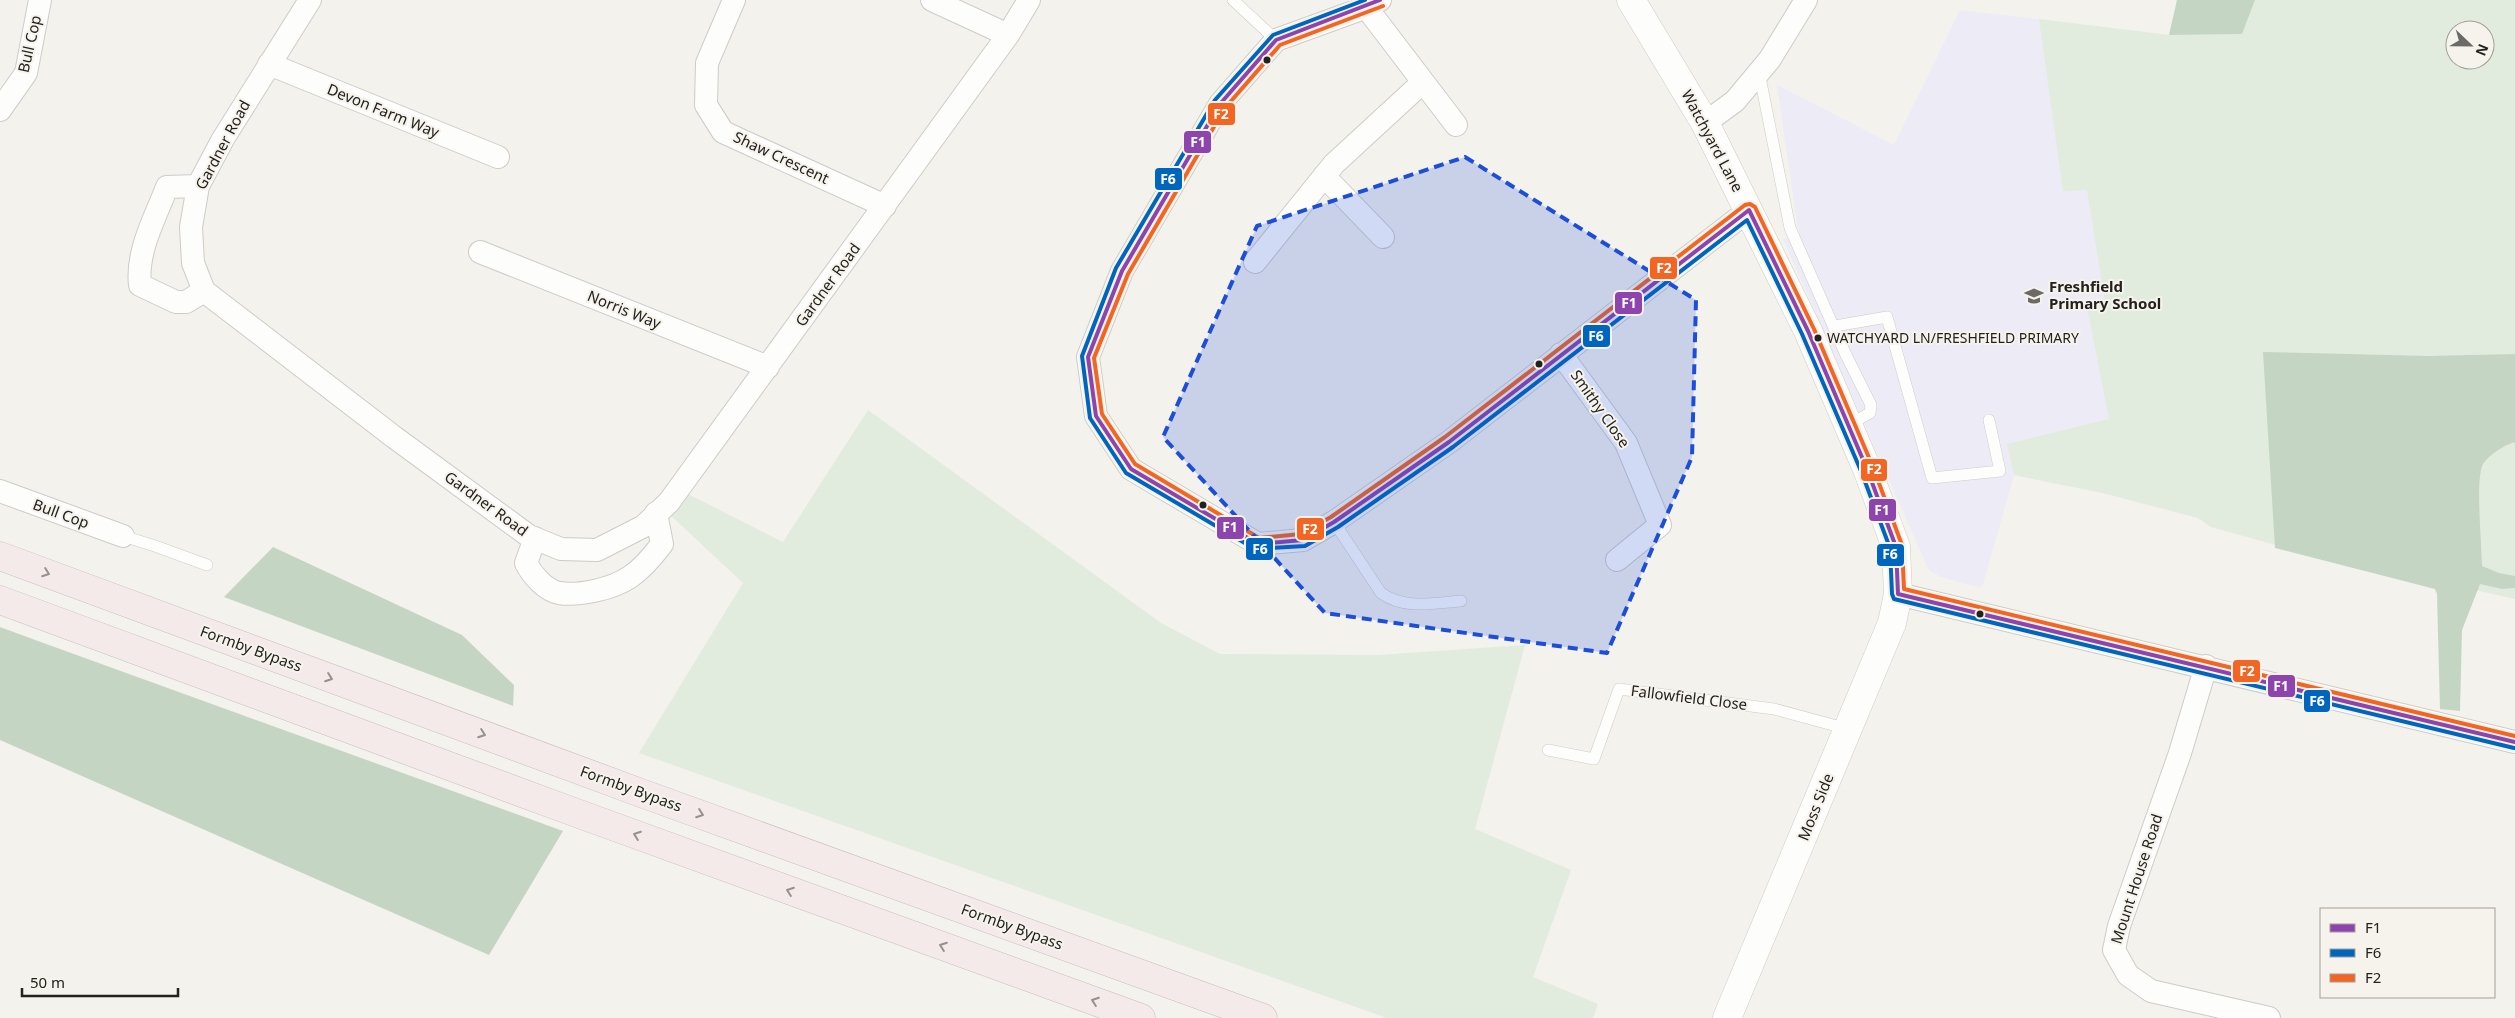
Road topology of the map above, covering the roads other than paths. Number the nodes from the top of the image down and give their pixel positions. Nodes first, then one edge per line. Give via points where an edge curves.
1 (40, 0) edge
2 (310, 0) edge
3 (734, 0) edge
4 (932, 0) edge
5 (1029, 0) edge
6 (1233, 0) edge
7 (1631, 0) edge
8 (1806, 0) edge
9 (1373, 3) edge
10 (1008, 35) junction
11 (1276, 40) junction
12 (269, 64) junction
13 (1760, 72) junction
14 (1423, 82) junction
15 (0, 110) edge
16 (1705, 123) junction
17 (1456, 125) dead end
18 (498, 158) dead end
19 (1324, 176) junction
20 (198, 186) junction
21 (885, 206) junction
22 (1749, 210) junction
23 (1383, 237) dead end
24 (480, 252) dead end
25 (1255, 262) dead end
26 (204, 291) junction
27 (1834, 326) junction
28 (1561, 354) junction
29 (768, 368) junction
30 (1989, 420) dead end
31 (1848, 425) junction
32 (0, 491) edge
33 (656, 514) junction
34 (1334, 522) junction
35 (123, 536) joint
36 (535, 538) junction
37 (0, 556) edge
38 (1617, 560) dead end
39 (207, 565) dead end
40 (1898, 594) junction
41 (0, 600) edge
42 (1461, 601) dead end
43 (2206, 666) junction
44 (1848, 729) junction
45 (2515, 742) edge
46 (1548, 750) dead end
47 (1141, 1018) edge
48 (1263, 1018) edge
49 (1727, 1018) edge
50 (2269, 1018) edge

1 - 15 street, Bull Cop via 26,72
2 - 12 street, Gardner Road
3 - 21 street, Shaw Crescent via 707,63 706,105 723,132
4 - 10 street
5 - 10 street, Gardner Road
6 - 11 lane
7 - 16 street, Watchyard Lane
8 - 13 street
9 - 11 street
9 - 14 street
10 - 21 street, Gardner Road
11 - 34 street via 1215,112 1122,271 1088,357 1096,416 1131,469 1258,544 1303,540
12 - 18 street, Devon Farm Way
12 - 20 street, Gardner Road
13 - 16 street via 1734,101
13 - 27 lane via 1790,228
14 - 17 street
14 - 19 street
16 - 22 street, Watchyard Lane
19 - 23 street
19 - 25 street
20 - 26 street, Gardner Road via 191,227 192,254
20 - 26 street via 167,187 140,257 138,273 140,285 176,302 186,302
21 - 29 street, Gardner Road
22 - 28 street
22 - 31 street, Watchyard Lane via 1808,331
24 - 29 street, Norris Way
26 - 36 street, Gardner Road via 394,437
27 - 30 lane via 1887,317 1932,478 2000,471
27 - 31 lane via 1872,405 1870,413
28 - 34 street via 1449,442
28 - 38 street, Smithy Close via 1626,443 1660,525
29 - 33 street, Gardner Road
31 - 40 street, Watchyard Lane via 1896,547
32 - 35 street, Bull Cop
33 - 36 street, Gardner Road via 644,526 596,550 561,549
33 - 36 street via 662,544 653,555 629,578 582,592 558,592 545,586 530,572 526,563
34 - 42 lane via 1381,593 1391,600 1402,604
35 - 39 lane
37 -> 48 highway, Formby Bypass
40 - 43 street
40 - 44 street, Moss Side via 1892,622
47 -> 41 highway
43 - 45 street
43 - 50 street, Mount House Road via 2180,753 2119,926 2114,950 2128,975 2151,991
44 - 46 lane, Fallowfield Close via 1774,709 1619,689 1594,759
44 - 49 street, Moss Side

